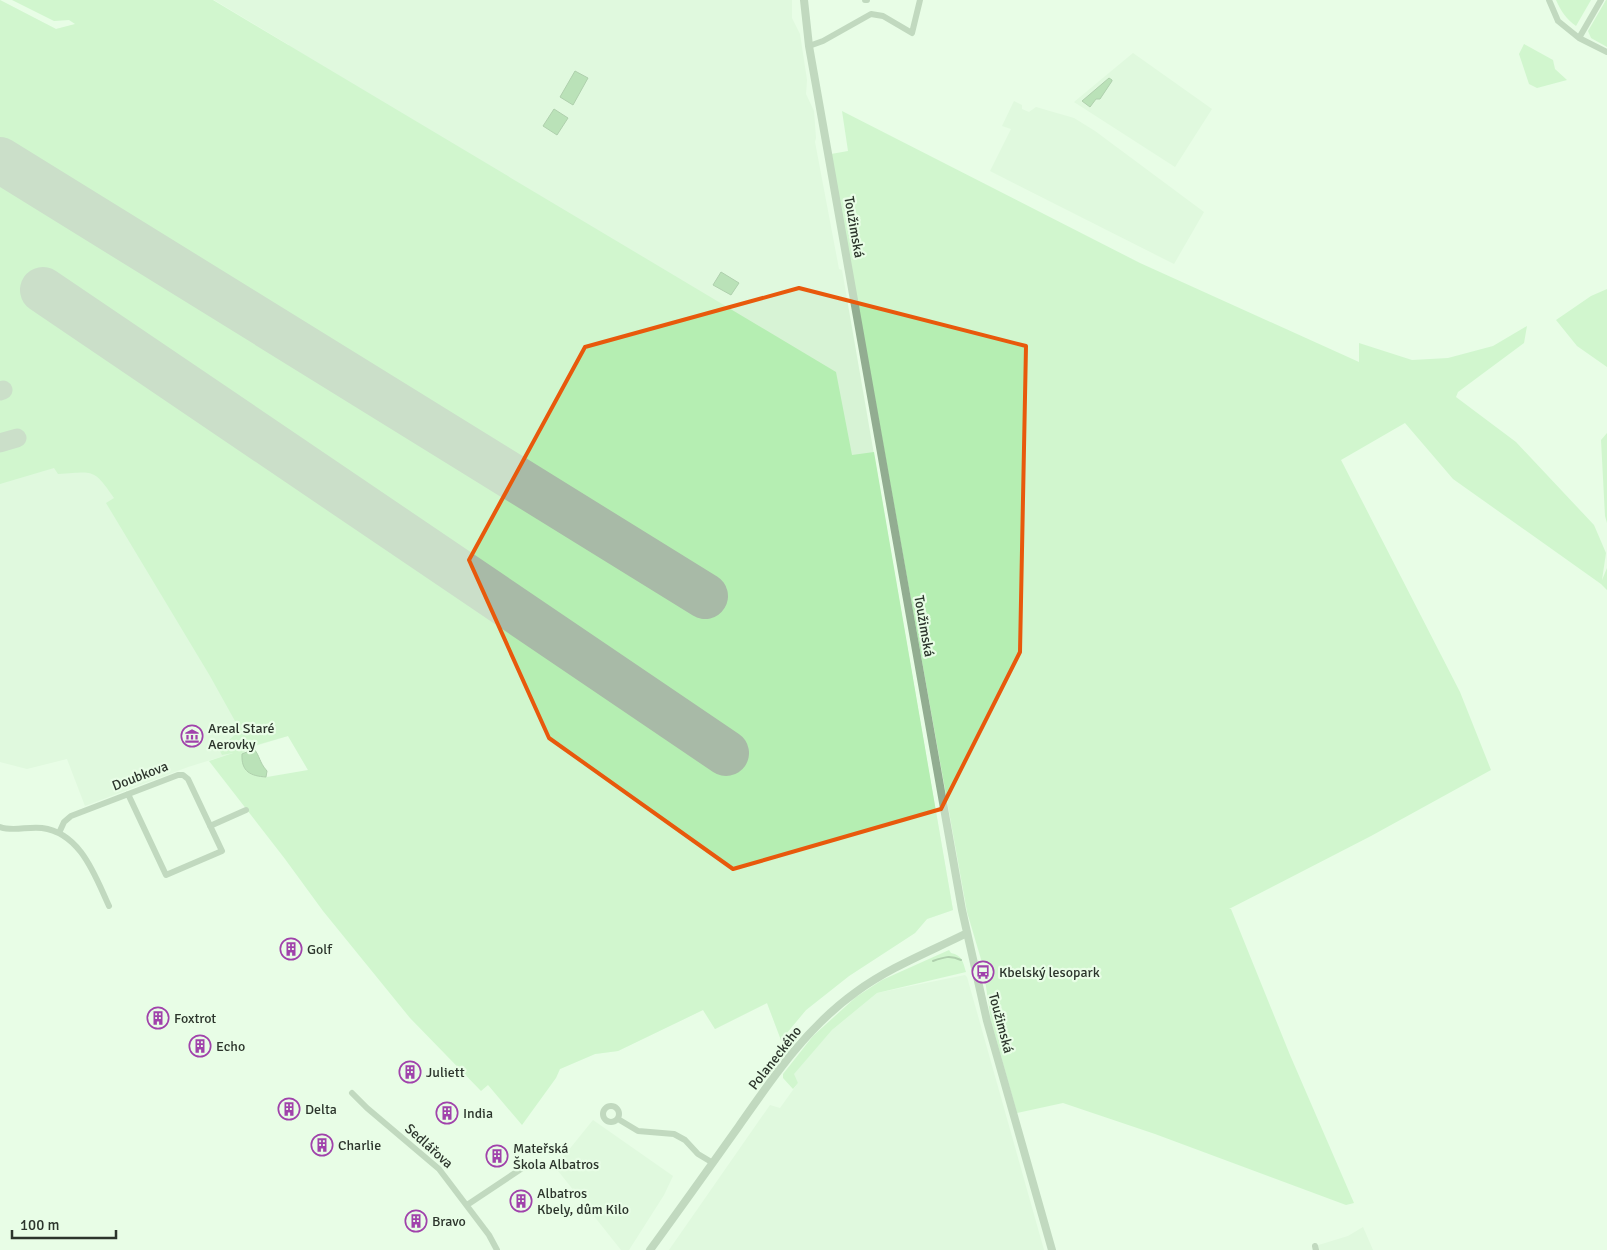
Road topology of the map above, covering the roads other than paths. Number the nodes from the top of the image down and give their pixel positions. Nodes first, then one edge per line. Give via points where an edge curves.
1 (804, 0) edge
2 (920, 0) edge
3 (1549, 0) edge
4 (1600, 0) edge
5 (1579, 38) junction
6 (809, 46) junction
7 (1607, 52) edge
8 (128, 794) junction
9 (246, 810) dead end
10 (210, 826) junction
11 (0, 828) edge
12 (59, 833) junction
13 (110, 906) dead end
14 (967, 933) junction
15 (352, 1093) dead end
16 (618, 1119) dead end
17 (530, 1163) dead end
18 (713, 1163) junction
19 (467, 1205) junction
20 (497, 1250) edge
21 (650, 1250) edge
22 (1052, 1250) edge

1 - 6 street, Toužimská
2 - 6 street via 912,33 883,16 871,14
3 - 5 street via 1558,21
4 - 5 street
5 - 7 street
6 - 14 street, Toužimská
8 - 10 street, Doubkova via 183,775 188,779
8 - 10 street, Doubkova via 166,875 222,852
8 - 12 street, Doubkova via 71,816
9 - 10 street
11 - 12 street via 42,828
12 - 13 street via 85,857
14 - 18 street, Polaneckého via 897,966 834,1009 784,1064
14 - 22 street, Toužimská via 987,1021
15 - 19 street, Sedlářova via 435,1164
16 - 18 street via 638,1131 674,1134
17 - 19 street
18 - 21 street, Polaneckého
19 - 20 street, Sedlářova

